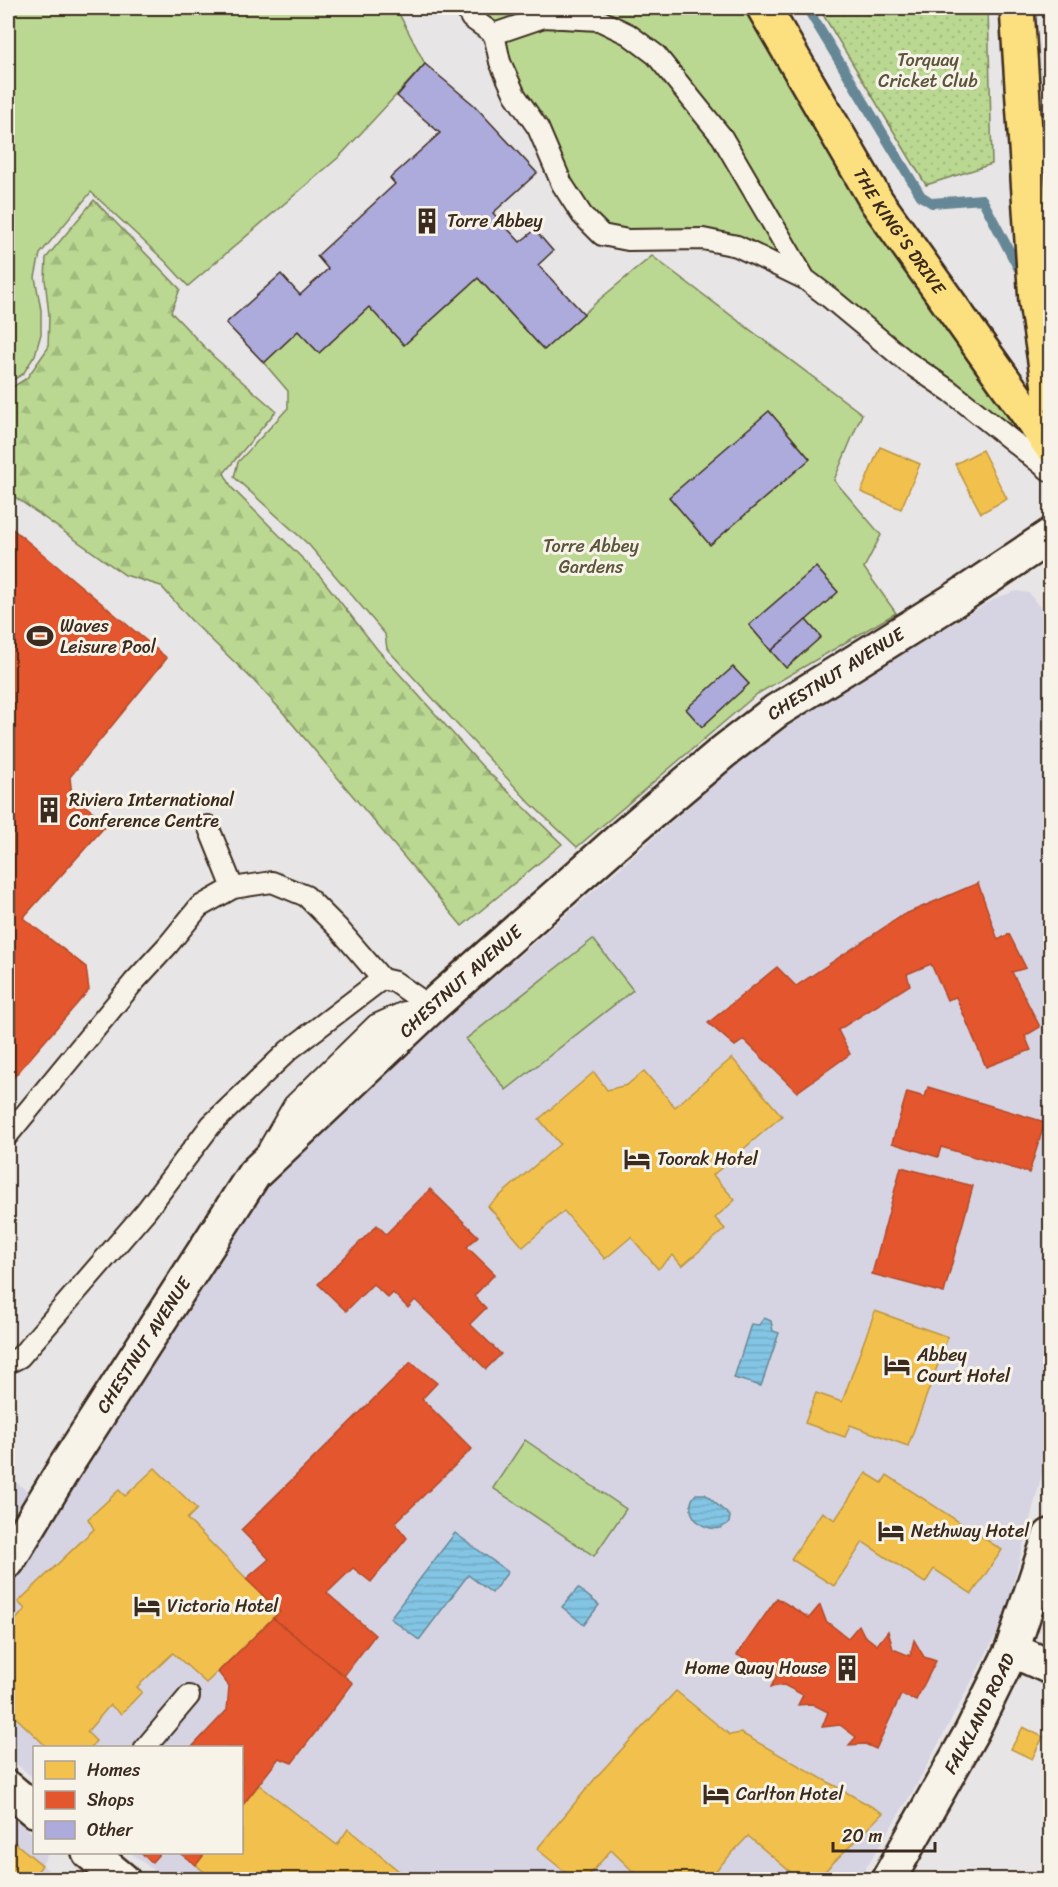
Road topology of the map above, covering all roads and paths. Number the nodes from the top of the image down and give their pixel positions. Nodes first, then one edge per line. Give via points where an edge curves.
1 (465, 8) edge
2 (764, 8) edge
3 (1017, 8) edge
4 (494, 34) junction
5 (804, 279) junction
6 (1050, 394) edge
7 (1050, 445) edge
8 (1050, 471) edge
9 (1050, 536) edge
10 (208, 826) dead end
11 (233, 888) junction
12 (382, 979) junction
13 (431, 1007) junction
14 (8, 1135) edge
15 (254, 1174) junction
16 (8, 1363) edge
17 (1050, 1536) edge
18 (8, 1561) edge
19 (1012, 1650) junction
20 (1050, 1667) edge
21 (189, 1696) dead end
22 (147, 1746) edge
23 (8, 1788) edge
24 (33, 1809) edge
25 (90, 1854) edge
26 (123, 1880) edge
27 (888, 1880) edge

1 - 4 lane via 471,18
2 - 7 main road, THE KING'S DRIVE via 878,202
3 - 6 main road via 1036,302
4 - 5 lane via 515,95 538,128 562,184 602,235 628,240 703,239 737,246
4 - 5 lane via 544,17 599,20 628,34 656,55 722,136
5 - 8 lane
9 - 13 street, CHESTNUT AVENUE via 776,711 635,827
10 - 11 lane
11 - 12 lane via 272,882 306,896
11 - 14 lane via 199,907
12 - 13 lane via 395,982
12 - 16 lane via 289,1050 211,1125 146,1211 20,1357
13 - 15 street, CHESTNUT AVENUE
13 - 15 lane via 405,1012 376,1025 294,1105
15 - 18 street, CHESTNUT AVENUE
17 - 19 street, FALKLAND ROAD
19 - 20 street
19 - 27 street, FALKLAND ROAD via 972,1731
21 - 22 lane
23 - 24 street
25 - 26 street

